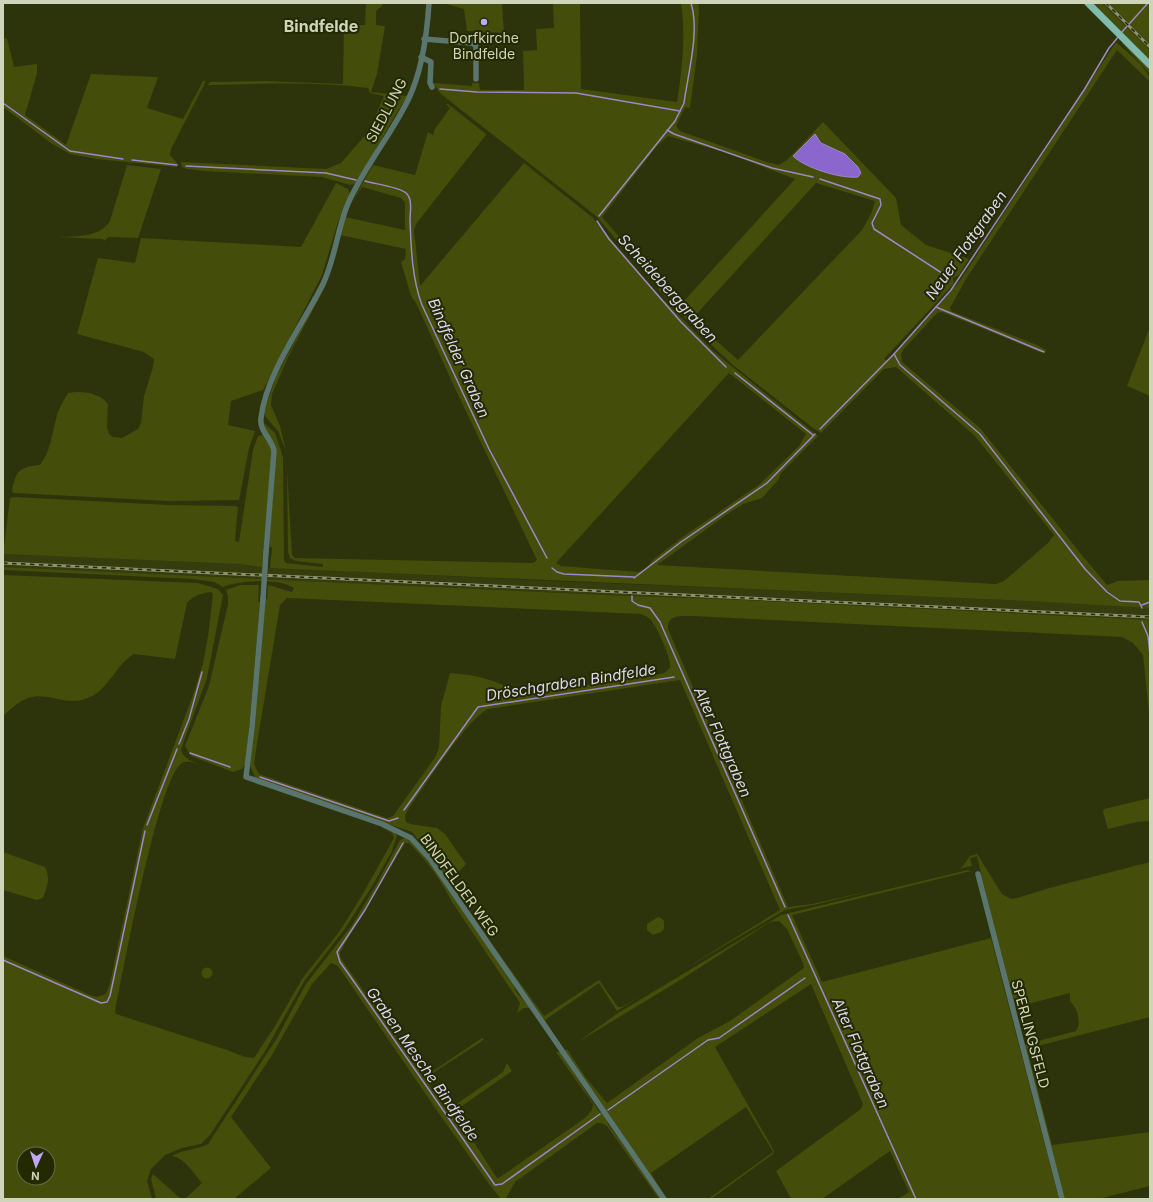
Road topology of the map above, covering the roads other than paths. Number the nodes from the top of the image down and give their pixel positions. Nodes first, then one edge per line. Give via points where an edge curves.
1 (430, 3) edge
2 (1088, 3) edge
3 (424, 39) junction
4 (421, 57) junction
5 (1150, 65) edge
6 (476, 79) dead end
7 (432, 87) dead end
8 (262, 598) joint
9 (978, 874) dead end
10 (664, 1199) edge
11 (1062, 1199) edge

1 - 3 street, SIEDLUNG
2 - 5 main road
3 - 4 street, SIEDLUNG
3 - 6 street via 472,43 476,46
4 - 7 street via 431,62
4 - 8 street, SIEDLUNG, bridge via 408,100 356,187 341,222 324,283 274,376 262,410 262,429 274,451
8 - 10 street, BINDFELDER WEG via 246,777 382,824 401,832 417,843
9 - 11 street, SPERLINGSFELD

